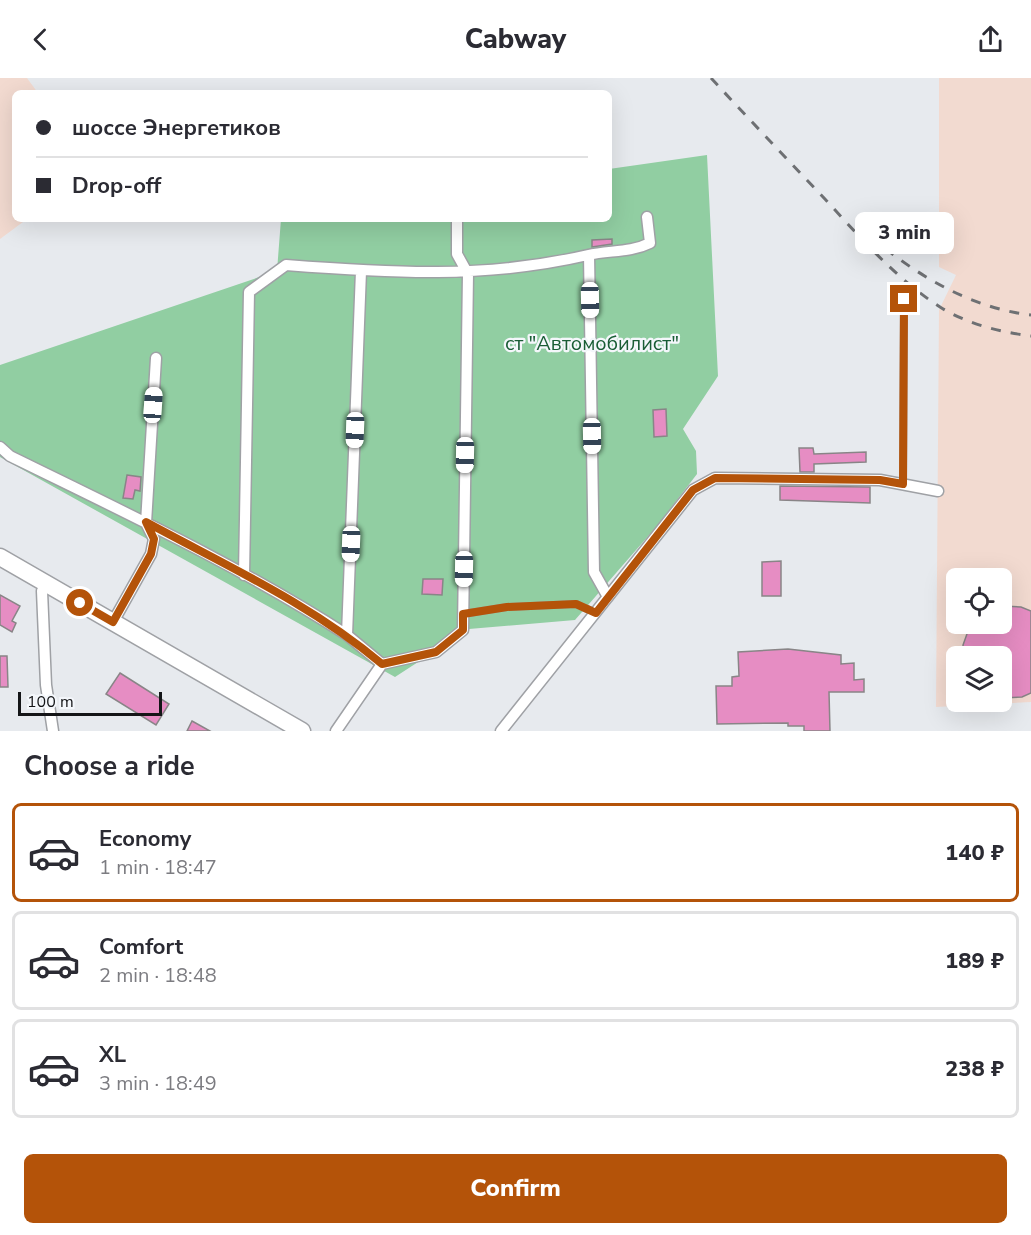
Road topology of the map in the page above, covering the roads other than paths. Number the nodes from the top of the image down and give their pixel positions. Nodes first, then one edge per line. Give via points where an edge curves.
1 (647, 217) dead end
2 (457, 222) edge
3 (589, 255) junction
4 (361, 271) junction
5 (468, 273) junction
6 (904, 299) dead end
7 (156, 358) dead end
8 (0, 447) edge
9 (903, 484) junction
10 (938, 491) dead end
11 (146, 522) junction
12 (0, 557) edge
13 (244, 574) junction
14 (47, 584) junction
15 (608, 597) junction
16 (596, 613) junction
17 (463, 614) junction
18 (113, 622) junction
19 (347, 635) junction
20 (382, 664) junction
21 (53, 731) edge
22 (302, 731) edge
23 (336, 731) edge
24 (501, 731) edge

1 - 3 street via 650,243 637,250
2 - 5 street via 457,254
3 - 5 street via 562,263
3 - 15 street via 594,572
4 - 5 street
4 - 13 street via 286,265 249,292
4 - 19 street
5 - 17 street
6 - 9 lane
7 - 11 street
8 - 11 street via 10,456
9 - 10 street
9 - 15 street via 880,480 715,478 693,490
11 - 13 street
11 - 18 street via 154,539 151,554
12 - 14 main road
13 - 19 street
14 - 18 main road
14 - 21 street via 42,591 46,685
15 - 16 street
16 - 17 lane via 576,604 507,607
16 - 24 street
17 - 20 street via 463,630 436,652
18 - 22 main road
19 - 20 street
20 - 23 street

